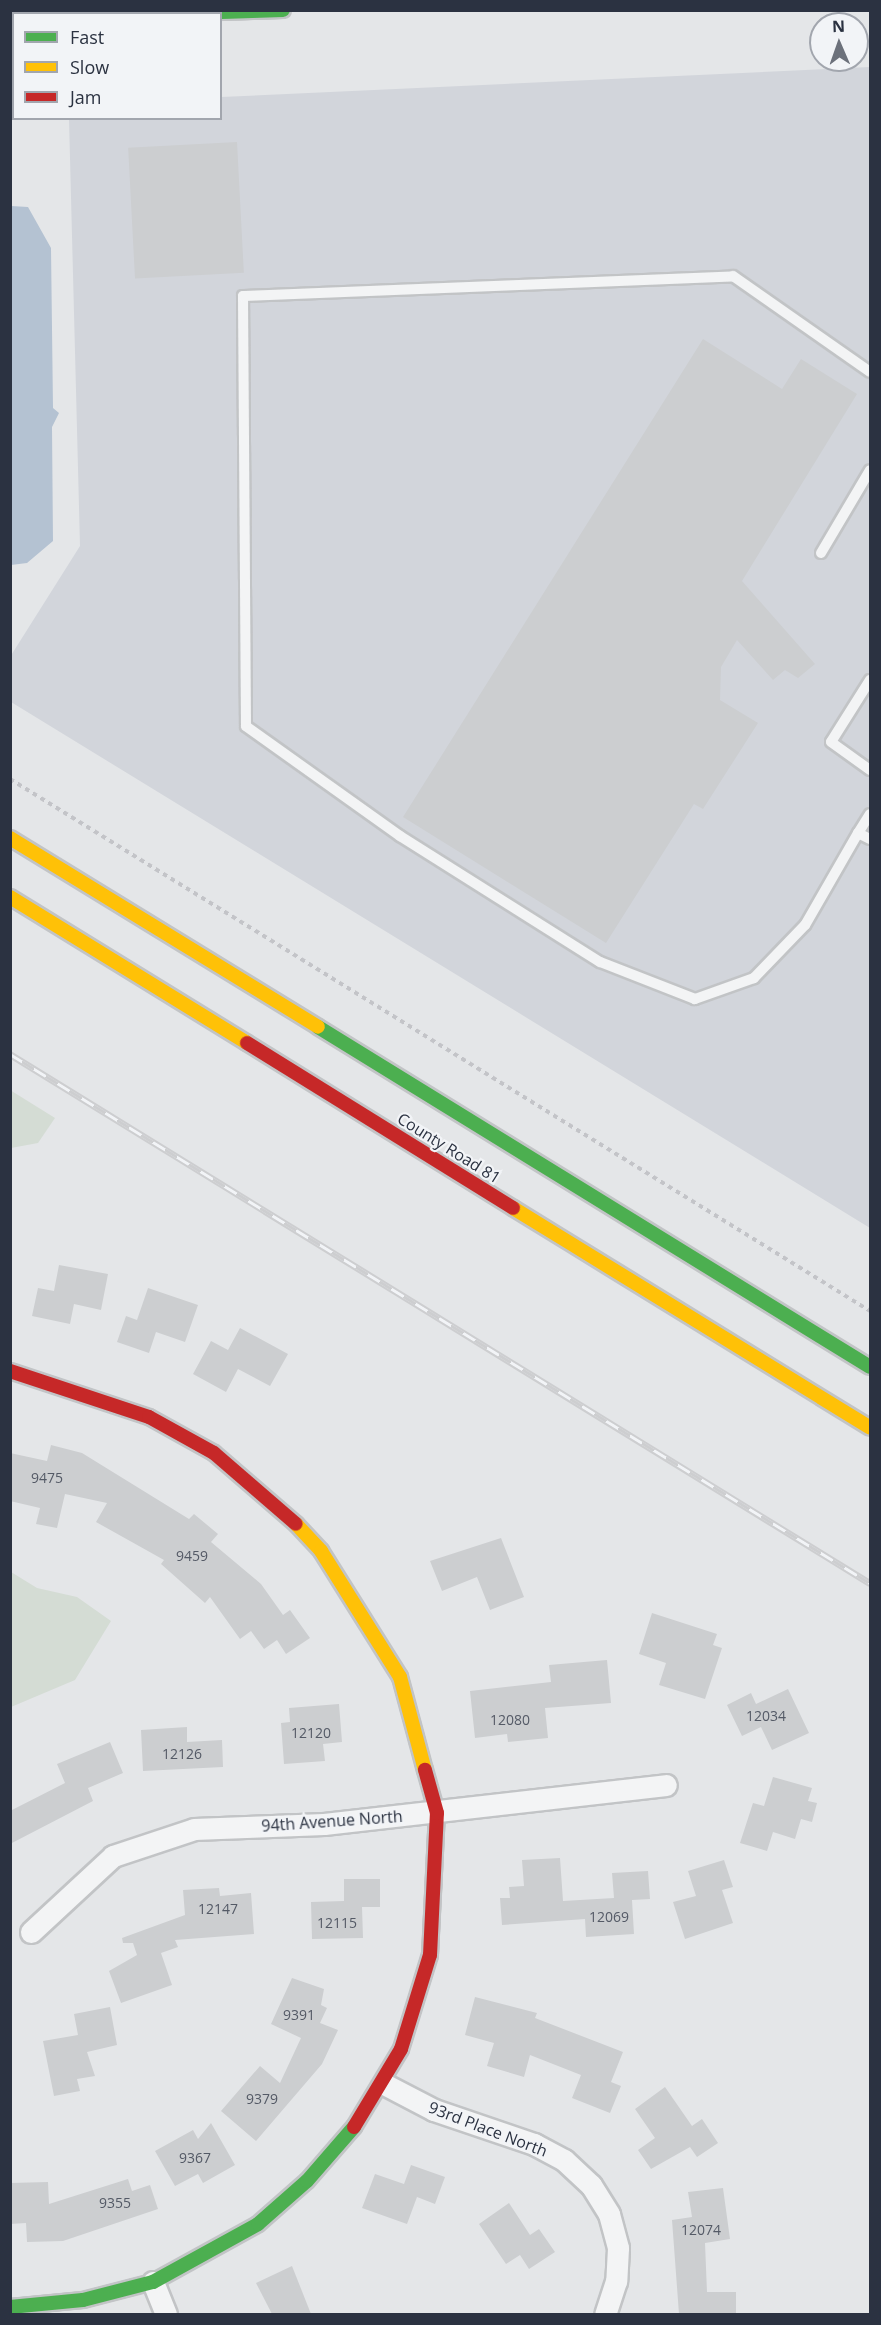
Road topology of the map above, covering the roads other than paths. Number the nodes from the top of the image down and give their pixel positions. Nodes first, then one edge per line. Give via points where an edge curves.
1 (283, 10) edge
2 (222, 12) edge
3 (870, 372) edge
4 (870, 470) edge
5 (821, 553) dead end
6 (870, 680) edge
7 (870, 770) edge
8 (870, 814) edge
9 (858, 833) junction
10 (10, 838) edge
11 (870, 839) edge
12 (10, 897) edge
13 (870, 1367) edge
14 (10, 1371) edge
15 (870, 1428) edge
16 (666, 1785) dead end
17 (437, 1813) junction
18 (30, 1932) dead end
19 (384, 2084) junction
20 (153, 2282) junction
21 (10, 2307) edge
22 (166, 2314) edge
23 (605, 2314) edge

1 - 2 main road
3 - 9 lane via 733,276 243,296 246,726 400,836 600,962 695,999 754,978 805,925
4 - 5 lane
6 - 7 lane via 831,742
8 - 9 lane
9 - 11 lane
10 - 13 main road, County Road 81
12 - 15 main road, County Road 81
14 - 17 main road via 149,1417 214,1453 272,1498 321,1551 400,1677
16 - 17 street, 94th Avenue North
17 - 18 street, 94th Avenue North via 194,1829 152,1839 113,1856
17 - 19 main road via 437,1897 430,1955
19 - 20 main road via 307,2181 258,2224
19 - 23 street, 93rd Place North via 434,2110 534,2144 564,2160 591,2185 609,2214 618,2248 616,2281
20 - 21 main road via 83,2300
20 - 22 street

